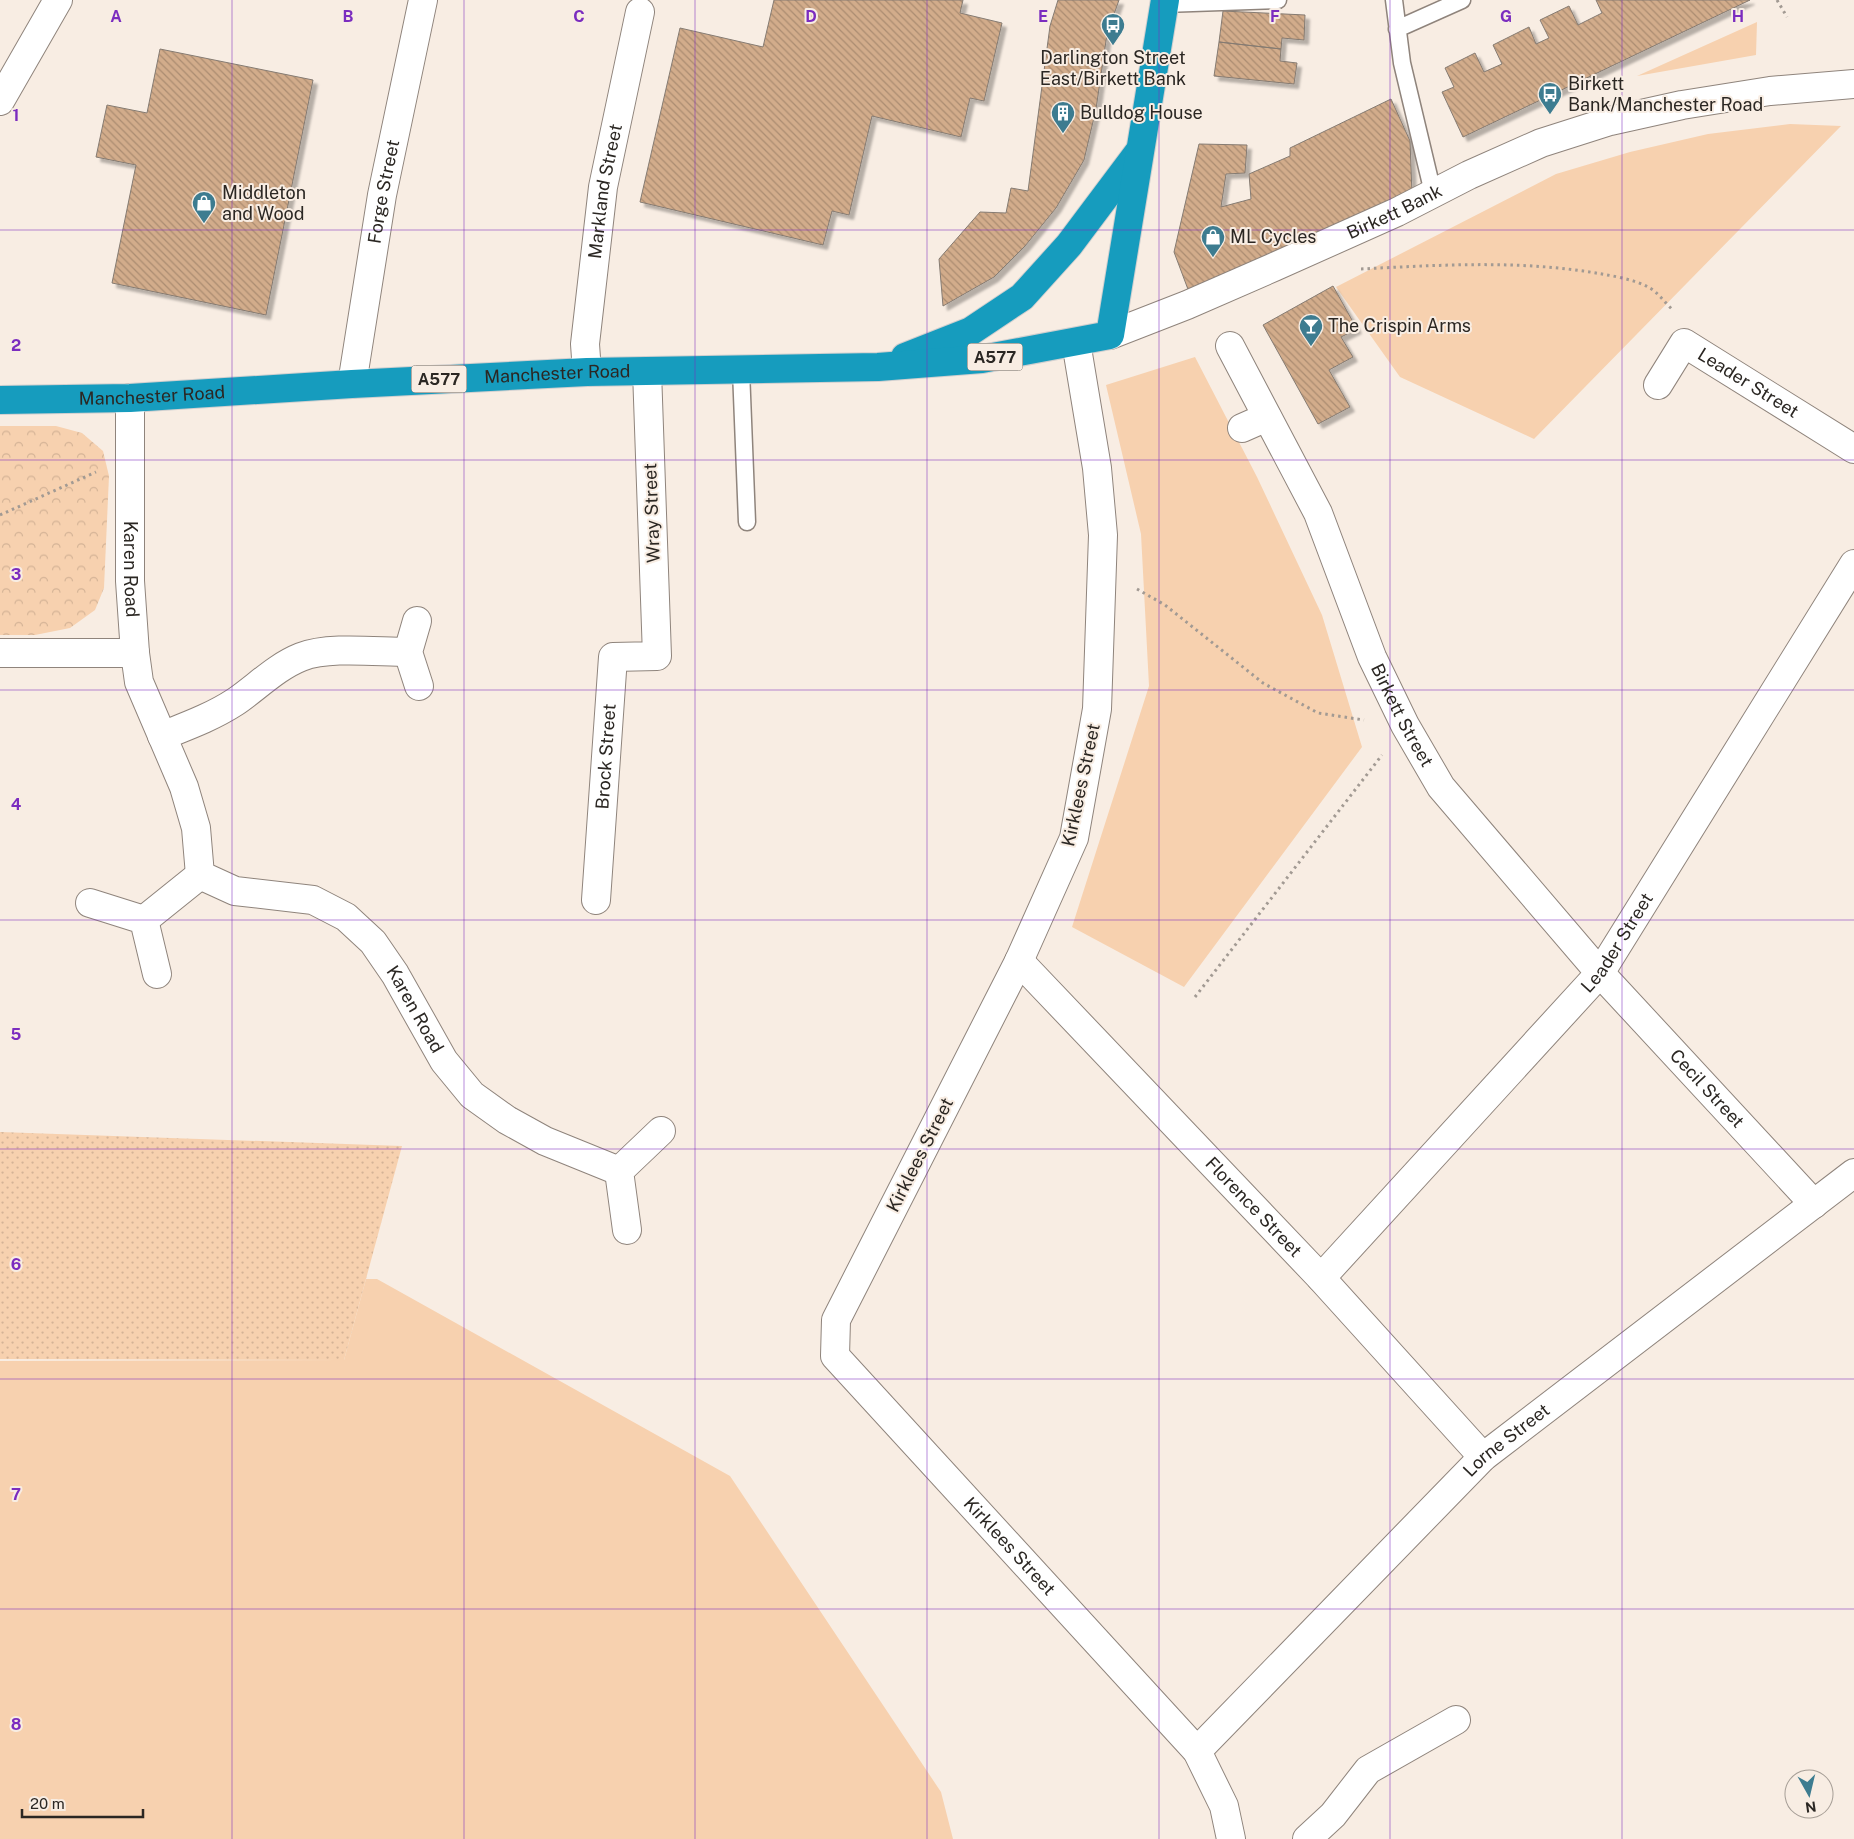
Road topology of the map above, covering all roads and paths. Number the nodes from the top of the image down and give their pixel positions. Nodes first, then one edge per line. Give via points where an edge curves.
1 (58, 0) edge
2 (423, 0) edge
3 (1278, 0) edge
4 (1394, 0) edge
5 (1462, 0) edge
6 (1777, 0) edge
7 (1165, 2) edge
8 (642, 6) edge
9 (1787, 18) dead end
10 (1397, 30) junction
11 (1854, 84) edge
12 (0, 101) edge
13 (1141, 150) junction
14 (1433, 193) junction
15 (1462, 266) dead end
16 (1649, 287) dead end
17 (1110, 335) junction
18 (1076, 342) junction
19 (1230, 346) dead end
20 (878, 367) junction
21 (741, 370) junction
22 (647, 371) junction
23 (587, 372) junction
24 (352, 384) junction
25 (1658, 385) dead end
26 (130, 398) junction
27 (0, 400) edge
28 (1267, 417) junction
29 (1242, 428) dead end
30 (1854, 449) edge
31 (131, 456) junction
32 (0, 515) edge
33 (747, 522) dead end
34 (1854, 564) edge
35 (1103, 567) junction
36 (417, 621) dead end
37 (408, 652) junction
38 (0, 653) edge
39 (135, 653) junction
40 (657, 656) joint
41 (419, 686) dead end
42 (1405, 725) junction
43 (162, 736) junction
44 (200, 875) junction
45 (596, 900) dead end
46 (90, 903) dead end
47 (144, 920) junction
48 (1019, 961) junction
49 (1600, 973) junction
50 (157, 974) dead end
51 (1195, 997) dead end
52 (661, 1131) dead end
53 (619, 1171) junction
54 (1854, 1173) edge
55 (1814, 1204) junction
56 (627, 1230) dead end
57 (1321, 1278) junction
58 (1483, 1458) junction
59 (1456, 1720) dead end
60 (1197, 1751) junction
61 (1231, 1839) edge
62 (1307, 1839) edge

1 - 12 street
2 - 24 street, Forge Street via 382,195
3 - 7 lane
4 - 10 lane
5 - 10 lane
6 - 9 path
7 - 13 highway
8 - 23 street, Markland Street via 602,187 585,344
10 - 14 lane
11 - 14 street, Birkett Bank via 1770,91 1610,121 1542,143
13 - 17 highway
13 - 20 highway via 1069,245 1022,297 971,331
14 - 17 street, Birkett Bank via 1274,267
15 - 16 path via 1578,270 1618,277
17 - 18 highway, Manchester Road / A577
18 - 20 highway, Manchester Road / A577 via 982,359
18 - 35 street, Kirklees Street via 1097,468
19 - 28 street, Birkett Street
20 - 21 highway, Manchester Road / A577
21 - 22 highway, Manchester Road / A577
21 - 33 lane
22 - 23 highway, Manchester Road / A577
22 - 40 street, Wray Street
23 - 24 highway, Manchester Road / A577
24 - 26 highway, Manchester Road / A577
25 - 30 street, Leader Street via 1684,343
26 - 27 highway, Manchester Road / A577
26 - 31 street, Karen Road
28 - 29 street
28 - 42 street, Birkett Street via 1318,513 1372,657
31 - 32 path
31 - 39 street, Karen Road via 130,581
34 - 49 street, Leader Street
35 - 42 path via 1165,606 1263,683 1318,713
35 - 48 street, Kirklees Street via 1097,710 1074,838
36 - 37 street
37 - 41 street
37 - 43 street via 325,652 302,657 282,666 211,716
38 - 39 street
39 - 43 street, Karen Road via 139,682
40 - 45 street, Brock Street via 613,656
42 - 49 street, Birkett Street via 1441,787
42 - 51 path
43 - 44 street, Karen Road via 184,788 196,828
44 - 47 street
44 - 53 street, Karen Road via 236,891 313,900 346,917 373,942 395,974 444,1062 472,1095 545,1141
46 - 47 street
47 - 50 street
48 - 57 street, Florence Street
48 - 60 street, Kirklees Street via 836,1320 835,1356
49 - 55 street, Cecil Street
49 - 57 street, Leader Street
52 - 53 street
53 - 56 street
54 - 55 street, Lorne Street
55 - 58 street, Lorne Street
57 - 58 street, Florence Street
58 - 60 street, Lorne Street
59 - 62 street via 1368,1770 1333,1815
60 - 61 street, Kirklees Street via 1224,1806

